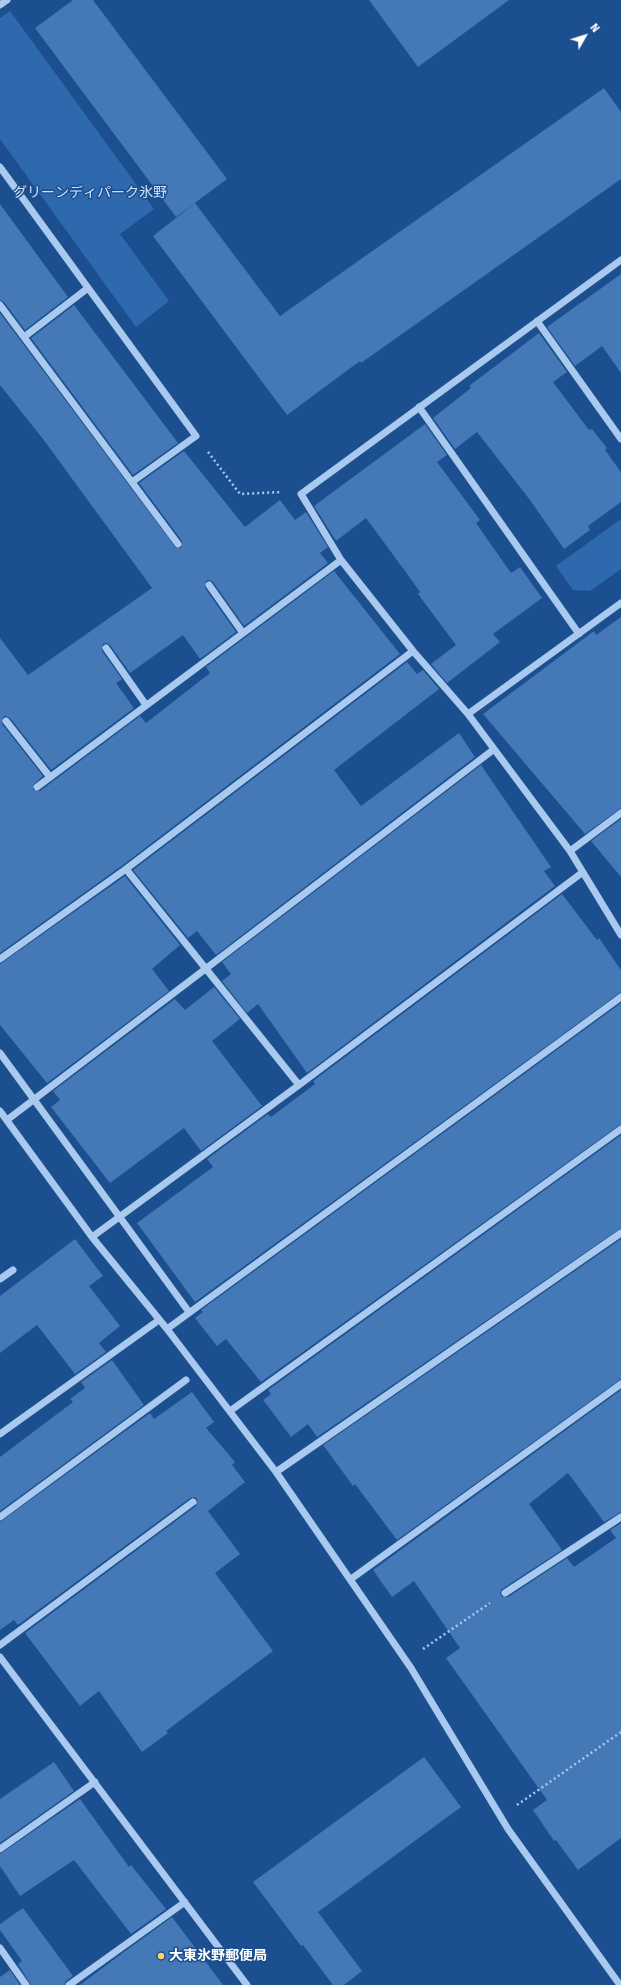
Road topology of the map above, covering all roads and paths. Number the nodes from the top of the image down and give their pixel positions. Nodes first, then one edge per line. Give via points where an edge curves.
1 (7, 0) edge
2 (0, 5) edge
3 (0, 169) edge
4 (621, 260) edge
5 (88, 288) junction
6 (0, 304) edge
7 (537, 321) junction
8 (24, 337) junction
9 (419, 408) junction
10 (196, 436) junction
11 (621, 438) edge
12 (132, 482) junction
13 (301, 494) junction
14 (178, 544) dead end
15 (341, 560) junction
16 (209, 585) dead end
17 (621, 603) edge
18 (243, 633) junction
19 (579, 634) junction
20 (106, 648) dead end
21 (413, 651) junction
22 (146, 705) junction
23 (468, 714) junction
24 (6, 720) dead end
25 (493, 750) junction
26 (50, 777) junction
27 (37, 787) dead end
28 (621, 813) edge
29 (570, 851) junction
30 (126, 869) junction
31 (583, 872) junction
32 (621, 935) edge
33 (0, 959) edge
34 (205, 969) junction
35 (621, 997) edge
36 (0, 1053) edge
37 (299, 1085) junction
38 (35, 1100) junction
39 (0, 1111) edge
40 (7, 1120) junction
41 (621, 1129) edge
42 (118, 1217) junction
43 (621, 1232) edge
44 (92, 1237) junction
45 (13, 1270) dead end
46 (0, 1279) edge
47 (189, 1312) junction
48 (159, 1320) junction
49 (167, 1329) junction
50 (186, 1380) dead end
51 (621, 1384) edge
52 (230, 1411) junction
53 (0, 1434) edge
54 (276, 1472) junction
55 (193, 1502) dead end
56 (0, 1517) edge
57 (621, 1517) edge
58 (350, 1579) junction
59 (505, 1593) joint
60 (0, 1645) edge
61 (0, 1657) edge
62 (406, 1661) junction
63 (621, 1732) edge
64 (95, 1782) junction
65 (500, 1816) junction
66 (0, 1849) edge
67 (185, 1902) junction
68 (0, 1948) edge
69 (26, 1985) edge
70 (69, 1985) edge
71 (247, 1985) edge
72 (620, 1985) edge

1 - 2 street
3 - 5 street
4 - 7 street
5 - 8 street
5 - 10 street
6 - 8 street
7 - 9 street
7 - 11 street
8 - 12 street
9 - 13 street
9 - 19 street
10 - 12 street
10 - 13 path via 240,494
12 - 14 street
13 - 15 street
15 - 18 street
15 - 21 street
16 - 18 street
17 - 19 street
18 - 22 street
19 - 23 street
20 - 22 street
21 - 23 street
21 - 30 street
22 - 26 street
23 - 25 street
24 - 26 street
25 - 29 street
25 - 34 street
26 - 27 street
28 - 29 street
29 - 31 street
30 - 33 street
30 - 34 street
31 - 32 street
31 - 37 street
34 - 37 street
34 - 38 street
35 - 47 street
36 - 38 street
37 - 42 street
38 - 40 street
38 - 42 street
39 - 40 street
40 - 44 street
41 - 52 street
42 - 44 street
42 - 47 street
43 - 54 street
44 - 48 street
45 - 46 street
47 - 49 street
48 - 49 street
48 - 53 street
49 - 52 street
50 - 56 street
51 - 58 street
52 - 54 street
54 - 58 street
55 - 60 street
57 - 59 street
58 - 62 street
59 - 62 path
61 - 64 street
62 - 65 street
63 - 65 path
64 - 66 street
64 - 67 street
65 - 72 street
67 - 70 street
67 - 71 street
68 - 69 street

